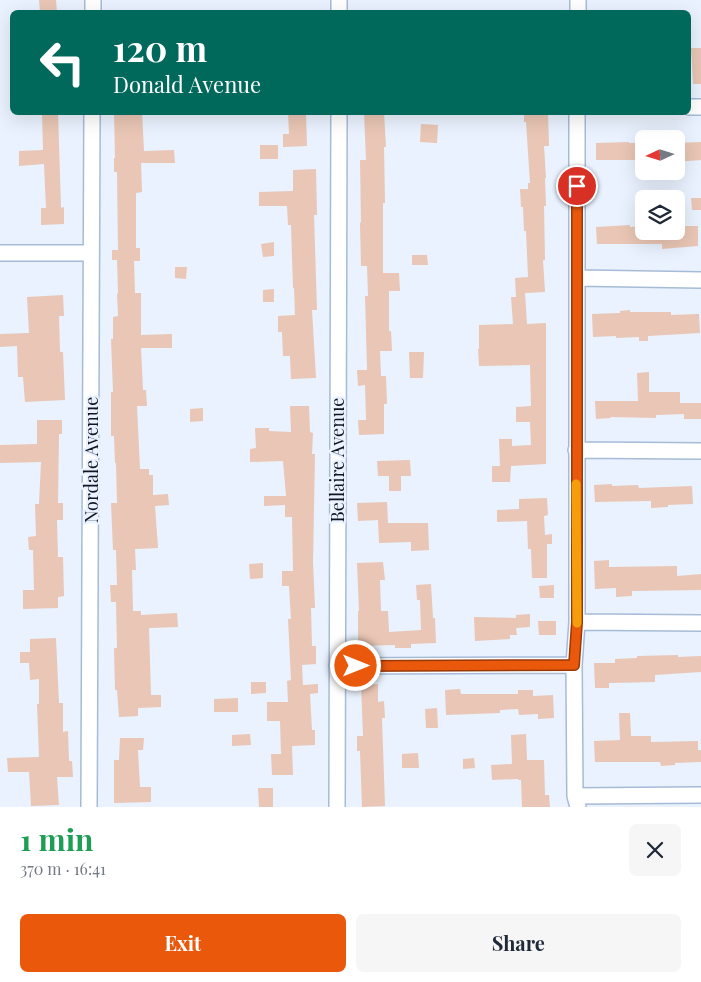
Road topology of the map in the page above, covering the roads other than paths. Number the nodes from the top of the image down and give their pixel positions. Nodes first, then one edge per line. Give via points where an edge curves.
1 (92, 115) edge
2 (339, 115) edge
3 (577, 115) edge
4 (91, 253) junction
5 (0, 254) edge
6 (577, 278) junction
7 (701, 280) edge
8 (576, 450) junction
9 (701, 451) edge
10 (577, 622) junction
11 (701, 623) edge
12 (574, 665) junction
13 (337, 666) junction
14 (701, 795) edge
15 (577, 801) edge
16 (622, 801) edge
17 (89, 807) edge
18 (337, 807) edge

1 - 4 street, Nordale Avenue
2 - 13 street, Bellaire Avenue
3 - 6 street
4 - 5 street
4 - 17 street, Nordale Avenue
6 - 7 street
6 - 8 street
8 - 9 street
8 - 10 street
10 - 11 street
10 - 12 street
12 - 13 street
12 - 15 street
13 - 18 street, Bellaire Avenue
14 - 16 street
15 - 16 street

